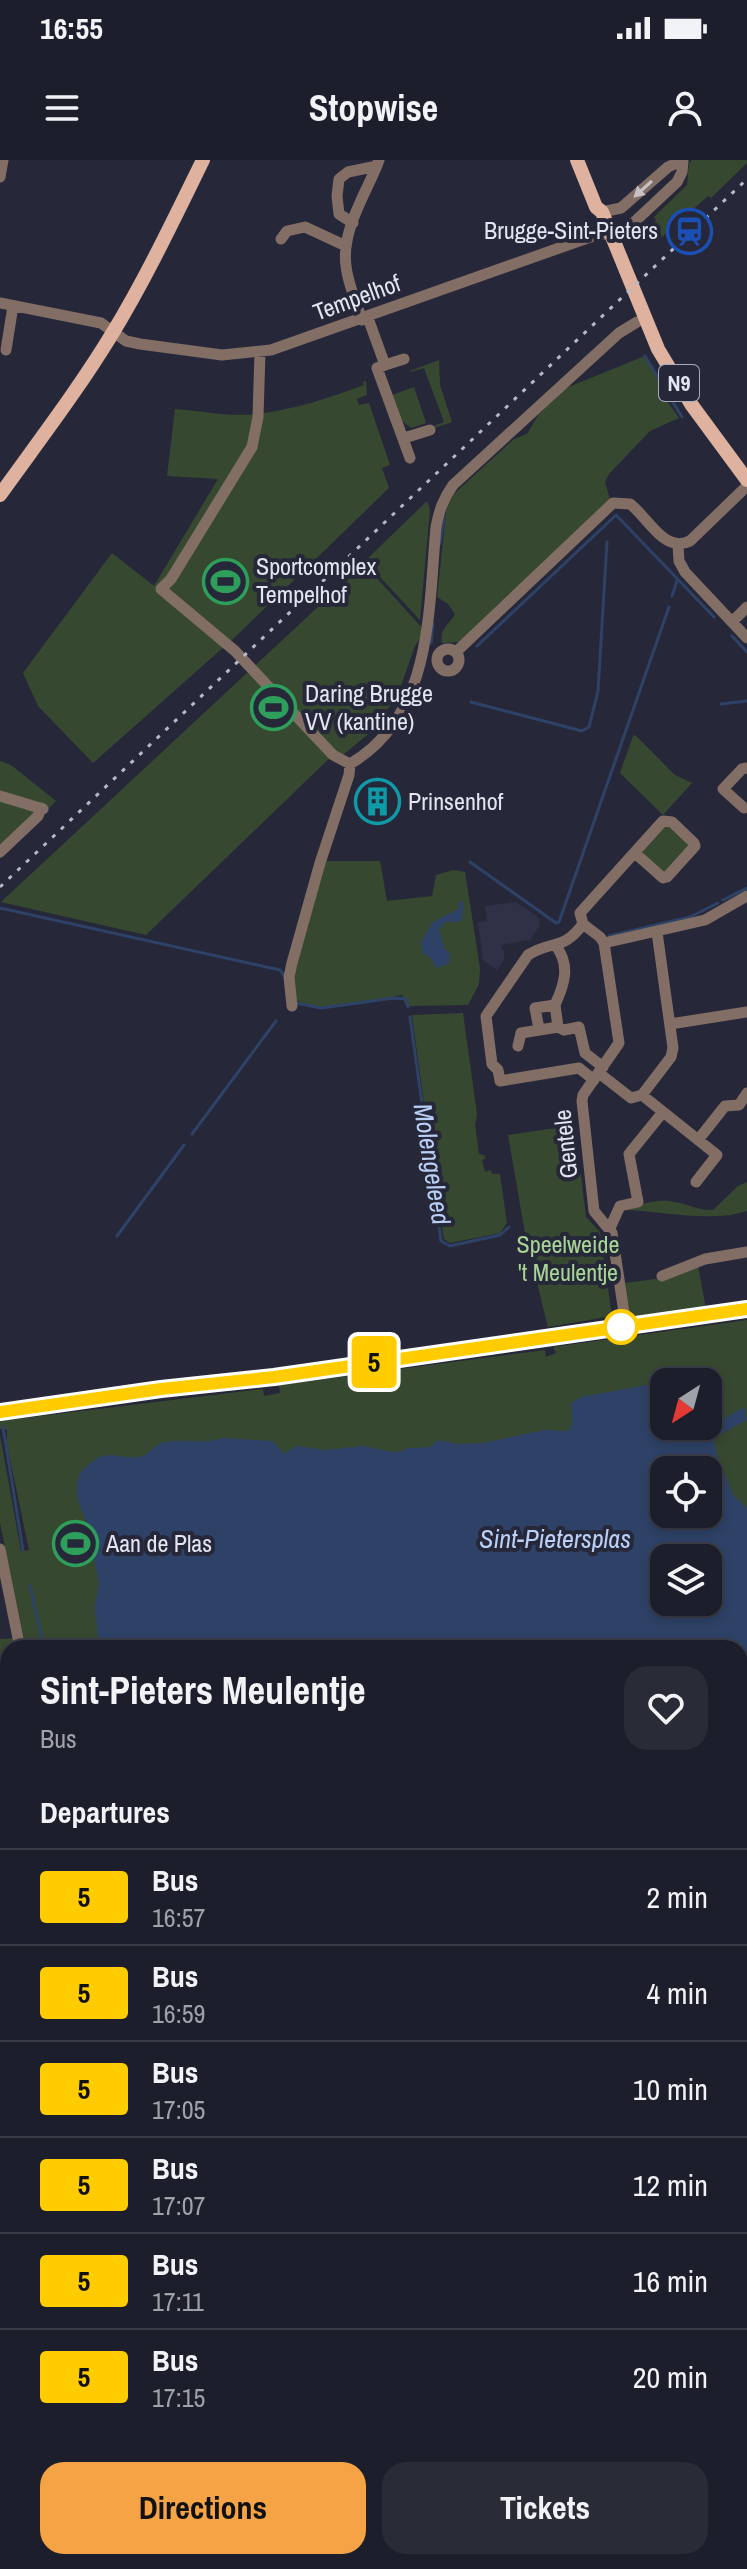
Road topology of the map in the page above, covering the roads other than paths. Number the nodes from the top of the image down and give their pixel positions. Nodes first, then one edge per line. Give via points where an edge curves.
1 (3, 160) edge
2 (203, 160) edge
3 (577, 160) edge
4 (586, 160) edge
5 (683, 160) edge
6 (378, 163) edge
7 (0, 177) edge
8 (602, 212) junction
9 (353, 223) junction
10 (611, 233) junction
11 (281, 239) dead end
12 (346, 246) junction
13 (0, 303) edge
14 (13, 306) junction
15 (365, 319) junction
16 (637, 322) dead end
17 (113, 332) junction
18 (6, 350) dead end
19 (260, 352) junction
20 (404, 359) dead end
21 (385, 365) junction
22 (430, 430) dead end
23 (404, 438) junction
24 (747, 452) edge
25 (727, 453) junction
26 (410, 458) dead end
27 (746, 488) edge
28 (0, 495) edge
29 (678, 545) junction
30 (747, 607) edge
31 (732, 622) junction
32 (747, 638) edge
33 (456, 652) dead end
34 (350, 764) junction
35 (745, 772) edge
36 (0, 796) edge
37 (744, 808) dead end
38 (0, 852) edge
39 (636, 854) junction
40 (747, 896) edge
41 (582, 919) junction
42 (657, 932) junction
43 (604, 943) junction
44 (556, 946) junction
45 (555, 1005) junction
46 (292, 1006) dead end
47 (747, 1012) edge
48 (670, 1024) junction
49 (558, 1027) junction
50 (539, 1029) junction
51 (518, 1046) dead end
52 (599, 1074) junction
53 (747, 1093) edge
54 (642, 1095) junction
55 (743, 1108) edge
56 (663, 1112) junction
57 (698, 1140) junction
58 (696, 1182) dead end
59 (610, 1228) junction
60 (747, 1252) edge
61 (662, 1276) dead end
62 (747, 1309) edge
63 (626, 1326) junction
64 (0, 1412) edge
65 (0, 1549) edge
66 (18, 1640) edge

1 - 7 street
2 - 17 main road
3 - 8 main road, N9
4 - 8 main road, N9
5 -> 8 street via 621,208
5 - 10 street, Tempelhof via 677,182 629,227
6 - 9 street
6 - 9 street via 339,179 339,214
8 - 10 main road, N9
9 - 12 street
10 - 15 street, Tempelhof
10 - 25 main road, N9 via 658,349
11 - 12 street via 287,231 305,227
12 - 15 street via 348,279
13 - 14 street, Tempelhof
14 - 17 street, Tempelhof via 101,323
14 - 18 street
15 - 19 street, Tempelhof
15 - 21 street
16 - 34 street via 532,411 444,497 417,681 396,722
17 - 19 street, Tempelhof via 126,341 166,348 222,355
17 - 28 main road
19 - 34 street via 252,447 161,589 235,651 333,755
20 - 21 street
21 - 23 street via 377,368
22 - 23 street
23 - 26 street
24 - 25 main road
25 - 27 main road, N9
27 - 29 street via 690,541
29 - 31 street via 685,572
29 - 33 street via 630,504 613,503
30 - 31 street
31 - 32 street
34 - 46 street via 292,963
35 - 37 street via 723,789
36 - 38 street via 42,809
39 - 39 street via 668,820 695,846 663,878
39 - 41 street
40 - 42 street via 705,920
41 - 43 street
41 - 44 street via 575,935
42 - 43 street
42 - 48 street
43 - 52 street, Gentele via 619,1043
44 - 45 street via 566,981
44 - 52 street via 528,955 486,1016 492,1064 500,1081 579,1068
45 - 49 street
45 - 50 street via 535,1008
47 - 48 street
48 - 54 street via 671,1057
49 - 50 street
49 - 52 street via 579,1027 585,1053
50 - 51 street via 521,1033
52 - 54 street via 631,1098
52 - 59 street, Gentele via 582,1101 594,1211
53 - 55 street
54 - 56 street
55 - 57 street via 725,1106
56 - 57 street
56 - 59 street via 629,1154 638,1202 620,1206
57 - 58 street via 717,1155
59 - 63 street, Gentele
60 - 61 street via 705,1259
62 - 63 street
63 - 64 street
65 - 66 street

